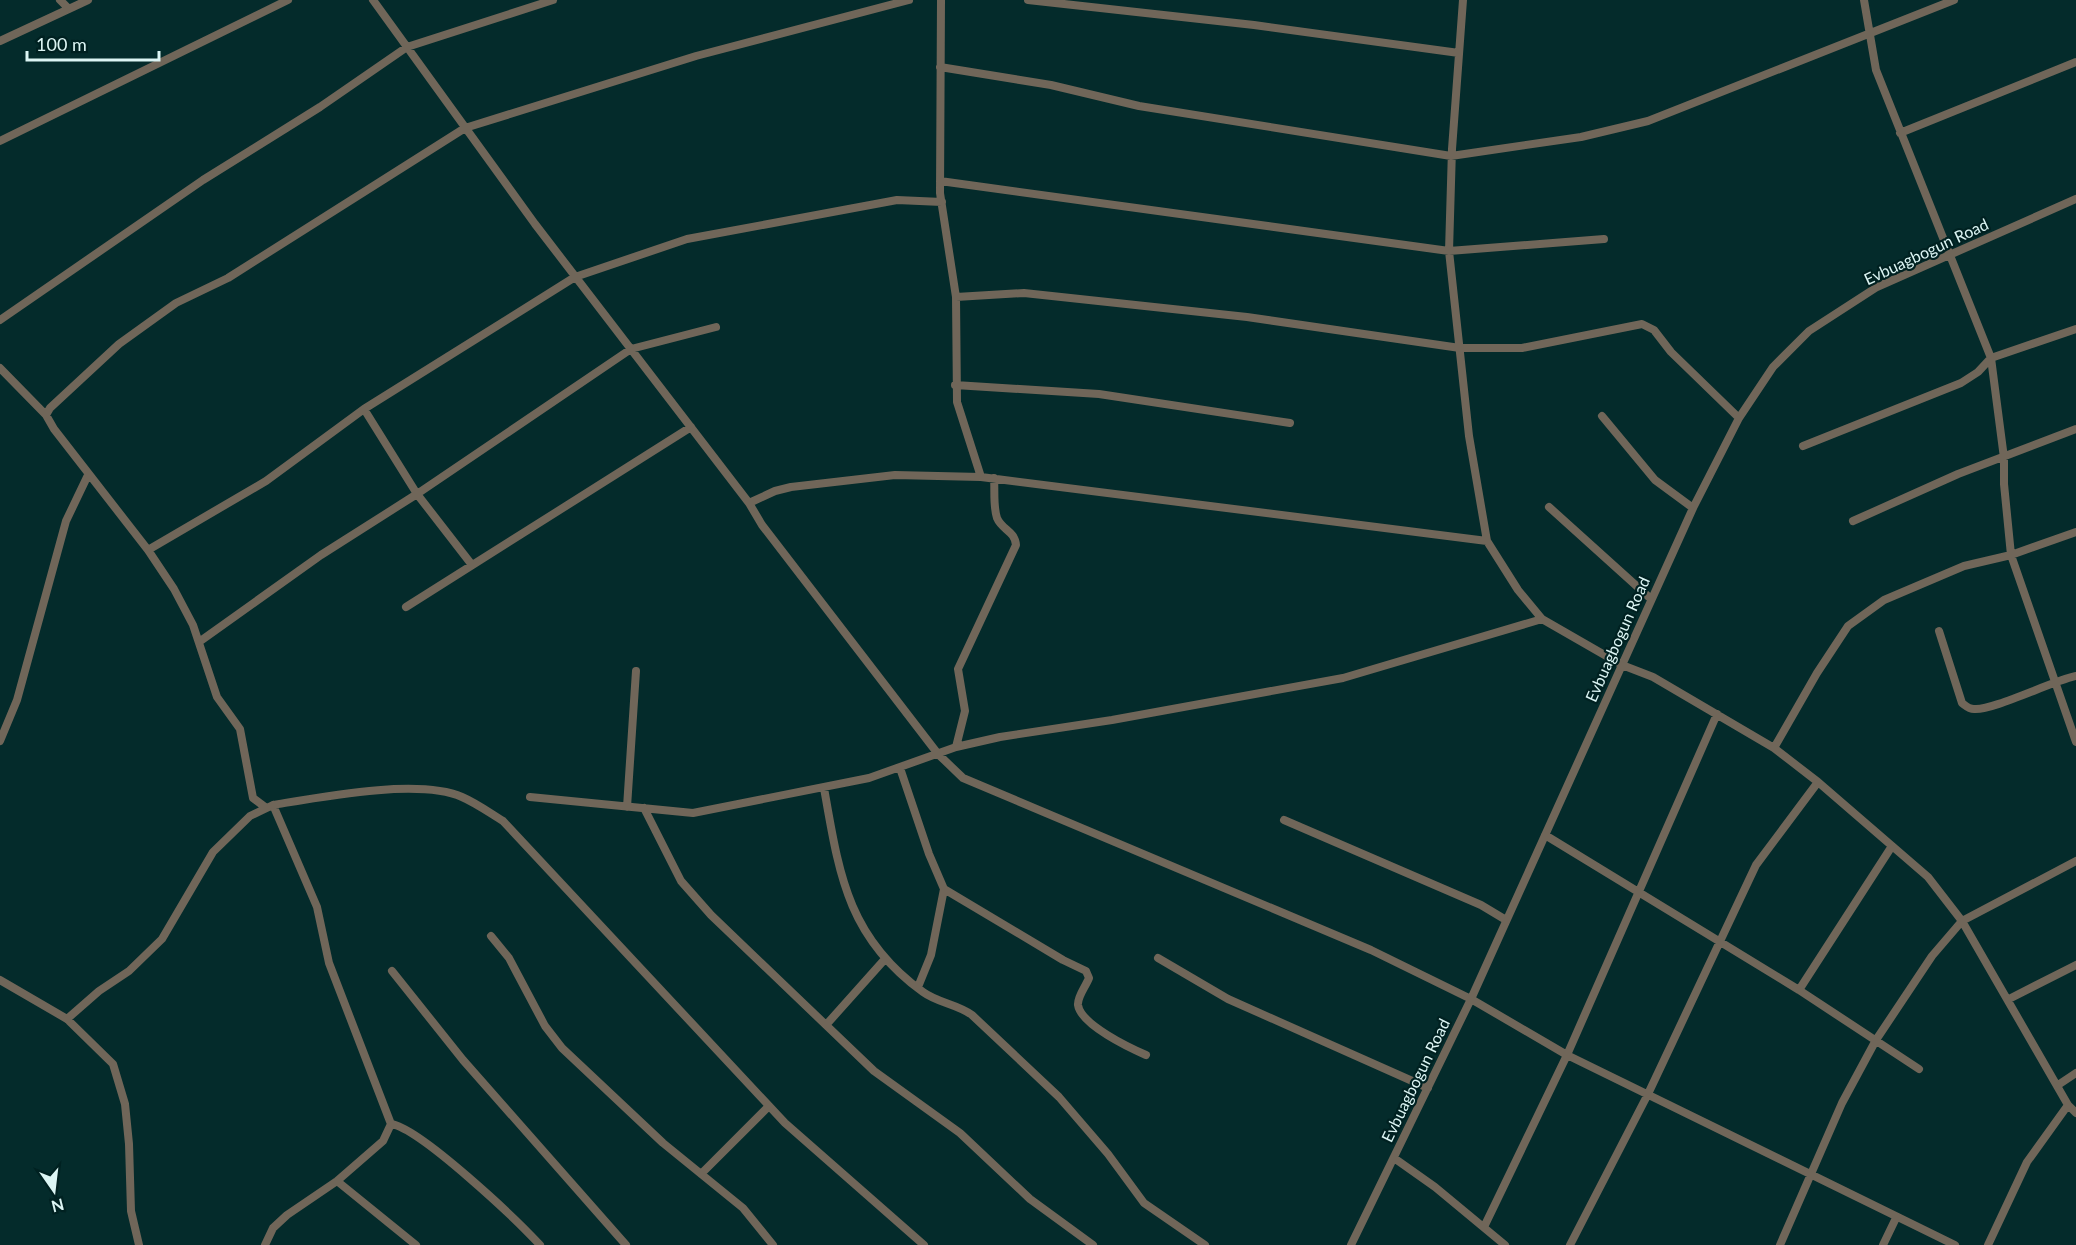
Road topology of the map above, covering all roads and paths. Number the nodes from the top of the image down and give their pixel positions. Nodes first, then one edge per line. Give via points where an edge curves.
1 (60, 0) edge
2 (88, 0) edge
3 (288, 0) edge
4 (373, 0) edge
5 (553, 0) edge
6 (909, 0) edge
7 (941, 0) edge
8 (1028, 0) edge
9 (1463, 0) edge
10 (1864, 0) edge
11 (1954, 0) edge
12 (69, 9) junction
13 (1870, 35) junction
14 (0, 41) edge
15 (407, 47) junction
16 (1460, 53) junction
17 (2076, 62) edge
18 (940, 67) junction
19 (465, 128) junction
20 (1900, 133) junction
21 (0, 141) edge
22 (1451, 156) junction
23 (940, 181) junction
24 (2076, 200) edge
25 (942, 202) junction
26 (1604, 239) dead end
27 (1449, 251) junction
28 (1952, 254) junction
29 (575, 277) junction
30 (956, 297) junction
31 (0, 320) edge
32 (716, 327) dead end
33 (2076, 329) edge
34 (1460, 348) junction
35 (631, 350) junction
36 (1991, 358) junction
37 (0, 368) edge
38 (955, 385) junction
39 (364, 408) junction
40 (46, 415) junction
41 (1602, 416) dead end
42 (1739, 418) junction
43 (1290, 423) dead end
44 (690, 428) junction
45 (2076, 429) edge
46 (1803, 446) dead end
47 (2004, 458) junction
48 (88, 475) junction
49 (981, 477) junction
50 (994, 478) junction
51 (417, 494) junction
52 (749, 503) junction
53 (1549, 507) dead end
54 (1693, 508) junction
55 (1853, 521) dead end
56 (2076, 532) edge
57 (1487, 541) junction
58 (148, 550) junction
59 (2011, 555) junction
60 (472, 565) junction
61 (1652, 599) junction
62 (406, 607) dead end
63 (1542, 619) junction
64 (1939, 630) dead end
65 (199, 642) junction
66 (1622, 665) junction
67 (636, 671) dead end
68 (2076, 676) edge
69 (2054, 681) junction
70 (1717, 714) junction
71 (0, 741) edge
72 (2076, 742) edge
73 (956, 747) junction
74 (1774, 748) junction
75 (938, 754) junction
76 (900, 768) junction
77 (1818, 782) junction
78 (824, 788) junction
79 (530, 797) dead end
80 (269, 806) junction
81 (627, 807) junction
82 (644, 808) junction
83 (1284, 820) dead end
84 (1545, 835) junction
85 (1892, 846) junction
86 (2076, 861) edge
87 (944, 889) junction
88 (1640, 894) junction
89 (1506, 920) junction
90 (1962, 921) junction
91 (491, 936) dead end
92 (1721, 943) junction
93 (1158, 958) dead end
94 (885, 959) junction
95 (2076, 965) edge
96 (392, 971) dead end
97 (0, 980) edge
98 (918, 987) junction
99 (1799, 990) junction
100 (1471, 999) junction
101 (2009, 999) junction
102 (67, 1019) junction
103 (826, 1025) junction
104 (1876, 1041) junction
105 (1146, 1055) dead end
106 (1567, 1055) junction
107 (1919, 1069) dead end
108 (2076, 1073) edge
109 (2058, 1085) junction
110 (1428, 1088) junction
111 (1648, 1094) junction
112 (2068, 1105) junction
113 (769, 1106) junction
114 (2076, 1113) edge
115 (391, 1124) junction
116 (1394, 1158) junction
117 (701, 1174) junction
118 (1812, 1174) junction
119 (337, 1181) junction
120 (1896, 1218) junction
121 (1484, 1227) junction
122 (1354, 1244) edge
123 (139, 1245) edge
124 (265, 1245) edge
125 (416, 1245) edge
126 (540, 1245) edge
127 (626, 1245) edge
128 (773, 1245) edge
129 (924, 1245) edge
130 (1094, 1245) edge
131 (1205, 1245) edge
132 (1505, 1245) edge
133 (1570, 1245) edge
134 (1780, 1245) edge
135 (1883, 1245) edge
136 (1955, 1245) edge
137 (1988, 1245) edge

1 - 12 street
2 - 12 street
3 - 21 street
4 - 15 street
5 - 15 street
6 - 19 street via 696,56
7 - 18 street
8 - 16 street
9 - 16 street
10 - 13 street
11 - 13 street
12 - 14 street
13 - 20 street via 1876,70
13 - 22 street via 1648,121 1581,137
15 - 19 street
15 - 31 street via 203,180
16 - 22 street
17 - 20 street
18 - 22 street via 1051,85 1139,106
18 - 23 street
19 - 29 street
19 - 40 street via 228,278 176,303 119,344 54,403
20 - 28 street
22 - 27 street
23 - 25 street
23 - 27 street
24 - 28 street, Evbuagbogun Road
25 - 29 street via 897,200 687,239
25 - 30 street
26 - 27 street
27 - 34 street
28 - 36 street
28 - 42 street, Evbuagbogun Road via 1876,287 1809,331 1773,367
29 - 35 street
29 - 39 street
30 - 34 street via 1024,293 1247,317
30 - 38 street
32 - 35 street
33 - 36 street
34 - 42 street via 1522,348 1642,324 1654,330 1671,352
34 - 57 street via 1469,436
35 - 44 street
35 - 51 street
36 - 46 street via 1961,382
36 - 47 street
37 - 40 street
38 - 43 street via 1099,394
38 - 49 street
39 - 51 street
39 - 58 street via 266,481
40 - 48 street
41 - 54 street via 1655,480
42 - 54 street, Evbuagbogun Road
44 - 52 street
44 - 60 street
45 - 47 street
47 - 55 street
47 - 59 street
48 - 58 street
48 - 71 street via 66,521 18,700
49 - 50 street
49 - 52 street via 895,475 791,487
50 - 57 street
50 - 73 street via 996,515 1014,535 1016,545 958,669 965,711
51 - 60 street
51 - 65 street via 321,555
52 - 75 street
53 - 61 street
54 - 61 street, Evbuagbogun Road
56 - 59 street
57 - 63 street
58 - 65 street via 174,589
59 - 69 street
59 - 74 street via 1964,566 1884,600 1848,626
60 - 62 street
61 - 66 street, Evbuagbogun Road
63 - 66 street
63 - 73 street via 1343,678
64 - 69 street via 1962,703 1969,708 1987,708
65 - 80 street via 217,697 240,729 253,798
66 - 70 street via 1653,677
66 - 84 street, Evbuagbogun Road
67 - 81 street
68 - 69 street
69 - 72 street
70 - 74 street
70 - 88 street
73 - 75 street
74 - 77 street
75 - 76 street
75 - 100 street via 963,778 987,790 1371,950
76 - 78 street
76 - 87 street
77 - 85 street
77 - 92 street via 1756,865
78 - 82 street via 693,813
78 - 94 street via 840,877 859,921
79 - 81 street
80 - 102 street via 250,816 213,852 162,939 129,971
80 - 113 street via 370,792 427,790 462,797 503,820
80 - 115 street via 317,907 329,963
81 - 82 street
82 - 103 street via 681,881
83 - 89 street via 1481,905
84 - 88 street
84 - 89 street, Evbuagbogun Road
85 - 90 street via 1928,877
85 - 99 street
86 - 90 street
87 - 98 street via 931,955
87 - 105 street via 1086,971 1089,978 1078,1001 1081,1012 1113,1040
88 - 92 street
88 - 106 street
89 - 100 street, Evbuagbogun Road
90 - 101 street
90 - 104 street via 1932,957
91 - 117 street via 509,958 545,1026 562,1048
92 - 99 street
92 - 111 street
93 - 110 street via 1228,999
94 - 98 street
94 - 103 street
95 - 101 street
96 - 127 street via 463,1060
97 - 102 street
98 - 131 street via 972,1015 1059,1097 1144,1203
99 - 104 street
100 - 106 street
100 - 110 street, Evbuagbogun Road
101 - 109 street
102 - 123 street via 112,1064 118,1077 129,1144 131,1211
103 - 130 street via 874,1071 960,1133 1030,1199
104 - 107 street
104 - 118 street via 1842,1103
106 - 111 street
106 - 121 street
108 - 109 street
109 - 112 street
110 - 116 street, Evbuagbogun Road
111 - 118 street
111 - 133 street
112 - 114 street
112 - 137 street via 2027,1162
113 - 117 street
113 - 129 street
115 - 119 street via 383,1141
115 - 126 street via 405,1128 431,1146
116 - 121 street
116 - 122 street, Evbuagbogun Road
117 - 128 street via 743,1208
118 - 120 street
118 - 134 street
119 - 124 street via 287,1215 273,1228
119 - 125 street
120 - 135 street
120 - 136 street
121 - 132 street

